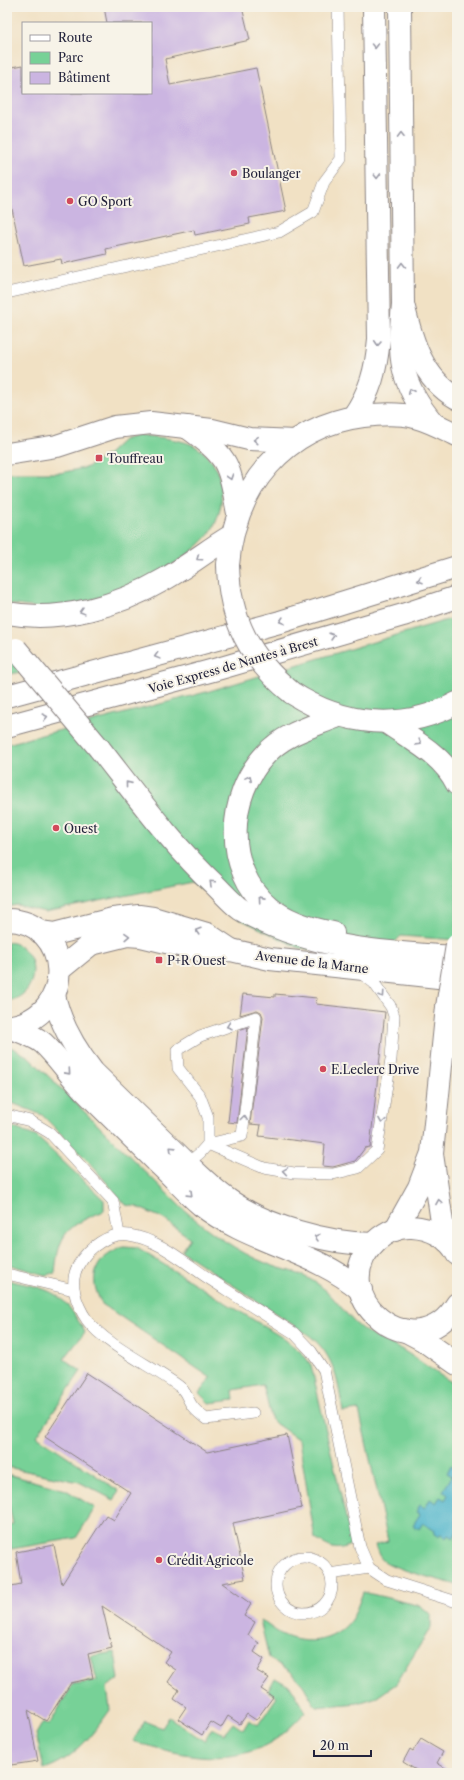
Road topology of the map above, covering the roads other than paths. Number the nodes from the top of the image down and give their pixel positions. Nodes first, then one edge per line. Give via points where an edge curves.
1 (338, 7) edge
2 (374, 7) edge
3 (400, 7) edge
4 (7, 293) edge
5 (403, 304) junction
6 (457, 398) edge
7 (353, 417) junction
8 (433, 423) junction
9 (187, 428) junction
10 (457, 435) edge
11 (295, 441) junction
12 (7, 454) edge
13 (238, 513) junction
14 (232, 536) junction
15 (457, 567) edge
16 (457, 597) edge
17 (7, 613) edge
18 (12, 644) edge
19 (7, 696) edge
20 (457, 703) edge
21 (338, 716) junction
22 (386, 722) junction
23 (7, 726) edge
24 (457, 784) edge
25 (7, 920) edge
26 (40, 932) junction
27 (457, 945) edge
28 (231, 950) junction
29 (457, 953) edge
30 (457, 957) edge
31 (354, 968) junction
32 (59, 970) junction
33 (457, 970) edge
34 (394, 971) junction
35 (457, 979) edge
36 (54, 995) junction
37 (7, 1027) edge
38 (7, 1115) edge
39 (208, 1144) junction
40 (432, 1153) junction
41 (187, 1164) junction
42 (395, 1230) junction
43 (119, 1234) junction
44 (373, 1244) junction
45 (452, 1247) edge
46 (7, 1274) edge
47 (74, 1290) junction
48 (360, 1290) junction
49 (457, 1304) edge
50 (404, 1330) junction
51 (457, 1364) edge
52 (253, 1413) dead end
53 (369, 1568) junction
54 (330, 1574) junction
55 (457, 1602) edge

1 - 4 lane via 341,159 324,182 313,212 279,232
2 -> 7 main road via 379,339 370,389
5 -> 3 main road
5 - 6 main road via 411,340 422,363 436,380
8 -> 5 main road via 420,409 406,381 400,339
7 - 8 main road via 394,414
7 - 11 main road via 313,430
8 - 10 main road
11 -> 9 main road via 249,439 212,430
9 - 12 main road via 150,423 115,427 56,446
9 -> 13 main road via 211,446 224,461
11 - 13 main road via 261,473
13 - 14 main road
14 -> 17 main road via 165,580 105,605 50,616
14 - 21 main road, bridge via 228,565 231,598 248,644 268,671 292,693
15 -> 19 main road via 280,622
23 -> 16 main road, Voie Express de Nantes à Brest via 244,662
30 -> 18 main road, bridge via 401,954 290,933 240,908 195,867
20 - 22 main road via 433,714
21 - 22 main road
29 -> 21 main road via 361,939 322,931 300,923 283,916 260,898 243,870 235,834 236,812 239,799 254,769 266,754 292,733
22 -> 24 main road via 435,755 448,768
25 - 26 main road via 22,922
28 -> 26 main road, Avenue de la Marne via 207,934 139,916 113,919 54,934
26 - 32 main road via 54,949
27 - 40 main road, bridge
28 - 31 main road, Avenue de la Marne via 270,959
32 -> 28 main road, Avenue de la Marne via 91,944 127,935 141,936 204,952
31 - 34 main road, Avenue de la Marne
31 -> 39 lane via 374,983 391,1007 394,1016 391,1059 377,1150 358,1168 333,1174 294,1173 264,1168
32 - 36 main road
33 - 34 main road, Avenue de la Marne
34 - 35 main road, Avenue de la Marne
36 - 37 main road via 40,1015
41 -> 36 main road via 93,1072 63,1025
37 -> 48 main road via 26,1033 42,1043 84,1089 201,1204 246,1233 329,1268 348,1279
38 - 43 lane via 30,1121 50,1133 61,1144 113,1201
39 -> 39 lane via 242,1136 256,1017 200,1036 177,1050 178,1068 200,1096 208,1117
39 - 41 lane
40 - 42 main road via 419,1187
45 -> 40 main road via 443,1229
44 -> 41 main road via 337,1242 304,1234 258,1216 230,1201
42 - 44 main road
42 - 45 main road via 408,1227 422,1228 436,1233
43 - 47 lane via 86,1252 77,1267
43 - 53 lane via 158,1245 294,1334 311,1350 324,1370 360,1547
44 - 48 main road via 361,1266
46 - 47 lane
47 - 52 lane via 78,1304 88,1321 102,1336 182,1388 192,1406 206,1420
48 - 50 main road via 376,1317 389,1326
49 - 50 main road via 442,1321 430,1328
50 - 51 main road
53 - 54 lane
53 - 55 lane via 387,1580
54 - 54 lane via 323,1564 313,1558 301,1557 290,1560 281,1568 276,1580 276,1592 280,1602 289,1610 301,1614 313,1613 323,1607 330,1597 333,1586

